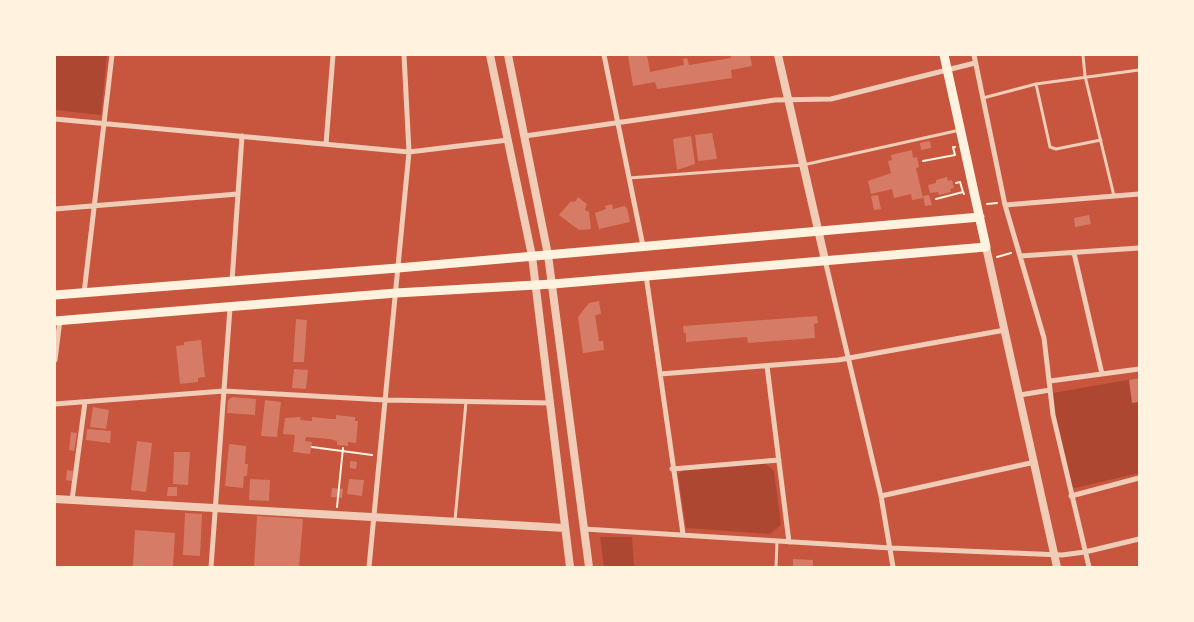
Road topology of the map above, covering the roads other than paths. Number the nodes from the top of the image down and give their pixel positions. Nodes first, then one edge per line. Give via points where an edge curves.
1 (112, 55) edge
2 (333, 55) edge
3 (404, 55) edge
4 (490, 55) edge
5 (508, 55) edge
6 (604, 55) edge
7 (778, 55) edge
8 (944, 55) edge
9 (974, 55) edge
10 (1083, 55) edge
11 (975, 63) junction
12 (947, 70) junction
13 (1139, 70) edge
14 (1085, 76) junction
15 (1036, 84) junction
16 (983, 98) junction
17 (788, 101) junction
18 (55, 119) edge
19 (617, 121) junction
20 (106, 124) junction
21 (960, 130) junction
22 (242, 136) junction
23 (525, 136) junction
24 (508, 140) junction
25 (1101, 140) junction
26 (326, 144) junction
27 (409, 152) junction
28 (803, 165) junction
29 (629, 178) junction
30 (238, 194) junction
31 (1139, 194) edge
32 (1114, 196) junction
33 (1005, 205) junction
34 (94, 206) junction
35 (55, 209) edge
36 (980, 217) junction
37 (819, 232) junction
38 (643, 246) junction
39 (986, 247) junction
40 (1139, 248) edge
41 (1074, 253) junction
42 (548, 255) junction
43 (532, 256) junction
44 (1020, 256) junction
45 (825, 260) junction
46 (398, 268) junction
47 (646, 275) junction
48 (232, 281) junction
49 (553, 284) junction
50 (536, 285) junction
51 (84, 293) junction
52 (396, 293) junction
53 (55, 295) edge
54 (230, 308) junction
55 (57, 320) edge
56 (1005, 330) junction
57 (848, 358) junction
58 (55, 360) edge
59 (767, 366) junction
60 (1139, 369) edge
61 (660, 374) junction
62 (1102, 374) junction
63 (1050, 381) junction
64 (1050, 390) junction
65 (224, 391) junction
66 (1020, 395) junction
67 (385, 400) junction
68 (466, 401) junction
69 (85, 402) junction
70 (550, 403) junction
71 (55, 404) edge
72 (779, 460) junction
73 (1035, 462) junction
74 (672, 469) junction
75 (1139, 478) edge
76 (881, 496) junction
77 (1071, 496) junction
78 (55, 499) edge
79 (72, 500) junction
80 (215, 508) junction
81 (374, 516) junction
82 (455, 522) junction
83 (566, 528) junction
84 (584, 529) junction
85 (683, 534) junction
86 (1139, 539) edge
87 (777, 541) junction
88 (789, 542) junction
89 (892, 548) junction
90 (1085, 552) junction
91 (1054, 554) junction
92 (210, 567) edge
93 (368, 567) edge
94 (570, 567) edge
95 (589, 567) edge
96 (776, 567) edge
97 (893, 567) edge
98 (1057, 567) edge
99 (1088, 567) edge

1 - 20 street
2 - 26 street
3 - 27 street
4 - 24 street
5 - 23 street
6 - 19 street
7 - 17 street
8 - 12 main road
9 - 11 street
10 - 14 lane
11 - 12 street
11 - 16 street
12 - 17 street via 831,99
12 - 21 main road
13 - 14 lane
14 - 15 lane
14 - 25 lane
15 - 16 lane
15 - 25 lane via 1050,147 1056,149
16 - 33 street
17 - 19 street via 775,100
17 - 28 street
18 - 20 street
19 - 23 street
19 - 29 street
20 - 22 street
20 - 34 street
21 - 28 lane
21 - 36 main road
22 - 26 street
22 - 30 street
23 - 42 street
24 - 27 street
24 - 43 street
25 - 32 lane
26 - 27 street
27 - 46 street
28 - 29 lane
28 - 37 street
29 - 38 street
30 - 34 street
30 - 48 street
31 - 32 street
32 - 33 street
33 - 44 street
34 - 35 street
34 - 51 street
36 - 37 main road
36 - 39 main road
37 - 38 main road
37 - 45 street
38 - 42 main road
39 - 45 main road
39 - 56 street
40 - 41 street
41 - 44 street
41 - 62 street
42 - 43 main road
42 - 49 street
43 - 46 main road
43 - 50 street
44 - 63 street via 1044,338
45 - 47 main road
45 - 57 street
46 - 48 main road
46 - 52 street
47 - 49 main road
47 - 61 street
48 - 51 main road
49 - 50 main road
49 - 84 street
50 - 52 main road
50 - 70 street
51 - 53 main road
52 - 54 main road
52 - 67 street
54 - 55 main road
54 - 65 street
55 - 58 street
56 - 57 street
56 - 66 street
57 - 59 street
57 - 76 street
59 - 61 street
59 - 72 street
60 - 62 street
61 - 74 street
62 - 63 street
63 - 64 street
64 - 66 street
64 - 77 street
65 - 67 street
65 - 69 street
65 - 80 street
66 - 73 street
67 - 68 street
67 - 81 street
68 - 70 street
68 - 82 lane
69 - 71 street
69 - 79 street
70 - 83 street
72 - 74 street
72 - 88 street
73 - 76 street
73 - 91 street
74 - 85 street
75 - 77 street
76 - 89 street
77 - 90 street
78 - 79 street
79 - 80 street
80 - 81 street
80 - 92 street
81 - 82 street
81 - 93 street
82 - 83 street
83 - 94 street
84 - 85 street
84 - 95 street
85 - 87 street
86 - 90 street
87 - 88 street
87 - 96 lane
88 - 89 street
89 - 91 street
89 - 97 street
90 - 91 street
90 - 99 street
91 - 98 street

